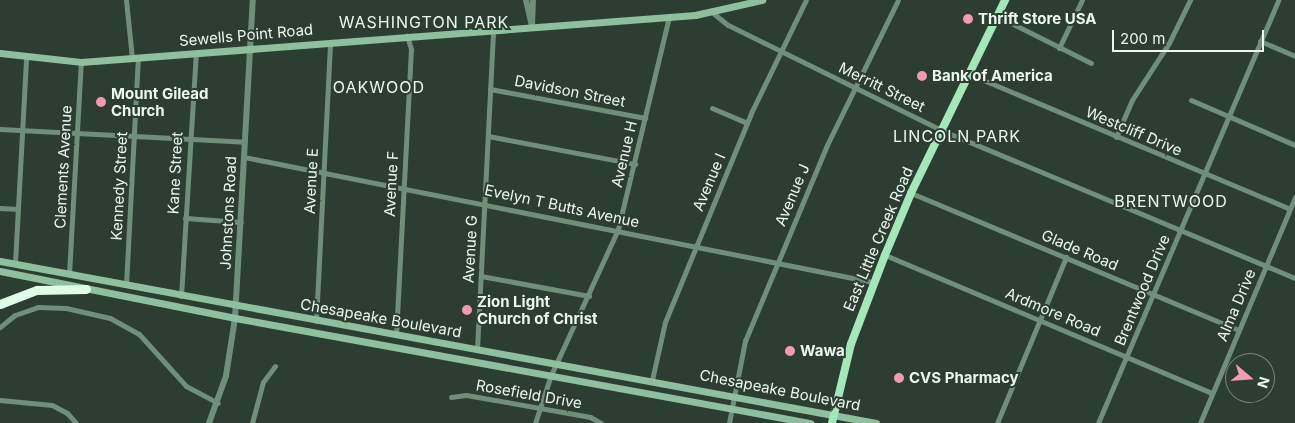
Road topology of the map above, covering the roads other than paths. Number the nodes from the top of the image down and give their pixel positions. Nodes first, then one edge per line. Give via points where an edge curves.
1 (126, 0) edge
2 (253, 0) edge
3 (526, 0) edge
4 (533, 0) edge
5 (762, 0) edge
6 (806, 0) edge
7 (898, 0) edge
8 (1005, 0) edge
9 (1082, 0) edge
10 (1190, 0) edge
11 (1278, 0) edge
12 (713, 12) junction
13 (669, 16) junction
14 (998, 16) junction
15 (532, 27) junction
16 (493, 30) junction
17 (407, 36) junction
18 (1260, 41) junction
19 (330, 42) junction
20 (251, 48) junction
21 (1059, 48) junction
22 (782, 52) junction
23 (0, 53) edge
24 (196, 53) junction
25 (1295, 56) edge
26 (26, 58) junction
27 (135, 58) junction
28 (81, 62) junction
29 (1091, 64) dead end
30 (969, 74) junction
31 (855, 88) junction
32 (490, 89) junction
33 (1191, 100) dead end
34 (712, 108) dead end
35 (1229, 116) junction
36 (645, 118) junction
37 (747, 123) junction
38 (0, 129) edge
39 (941, 130) junction
40 (22, 131) junction
41 (77, 133) junction
42 (134, 136) junction
43 (488, 136) junction
44 (1116, 137) junction
45 (190, 139) junction
46 (245, 142) junction
47 (1295, 145) edge
48 (244, 157) junction
49 (635, 164) junction
50 (324, 172) junction
51 (1204, 174) junction
52 (404, 187) junction
53 (911, 193) junction
54 (1295, 197) edge
55 (484, 203) junction
56 (0, 208) edge
57 (18, 209) junction
58 (1290, 210) junction
59 (185, 218) junction
60 (241, 222) junction
61 (618, 229) junction
62 (1180, 232) junction
63 (696, 246) junction
64 (885, 255) junction
65 (1066, 257) junction
66 (0, 261) edge
67 (15, 263) junction
68 (778, 263) junction
69 (1265, 268) junction
70 (0, 271) edge
71 (69, 274) junction
72 (481, 276) junction
73 (1295, 278) edge
74 (874, 282) junction
75 (126, 285) junction
76 (86, 289) junction
77 (1153, 295) junction
78 (181, 296) junction
79 (589, 296) junction
80 (0, 304) edge
81 (236, 306) junction
82 (235, 318) junction
83 (1039, 320) junction
84 (316, 321) junction
85 (0, 327) edge
86 (1239, 330) junction
87 (396, 335) junction
88 (477, 349) junction
89 (1127, 357) junction
90 (557, 363) junction
91 (275, 366) dead end
92 (551, 375) junction
93 (652, 380) junction
94 (1212, 393) junction
95 (734, 396) junction
96 (451, 397) dead end
97 (0, 400) edge
98 (218, 403) junction
99 (541, 408) junction
100 (732, 408) junction
101 (832, 419) edge
102 (76, 423) edge
103 (209, 423) edge
104 (252, 423) edge
105 (535, 423) edge
106 (601, 423) edge
107 (729, 423) edge
108 (810, 423) edge
109 (826, 423) edge
110 (876, 423) edge
111 (997, 423) edge
112 (1098, 423) edge
113 (1200, 423) edge

1 - 27 street, Kennedy Street
2 - 20 street, Johnstons Road
3 - 15 street
4 - 15 street
5 - 12 main road, Sewells Point Road
6 - 22 street, Avenue I
7 - 31 street, Avenue J
8 - 14 main road, East Little Creek Road
9 - 21 street
10 - 44 street via 1169,43 1137,90
11 - 18 street, Brentwood Drive
12 - 13 main road, Sewells Point Road
12 - 22 street, Merritt Street via 728,25
13 - 15 main road, Sewells Point Road
13 - 36 street, Avenue H
14 - 21 street
14 - 30 main road, East Little Creek Road
15 - 16 main road, Sewells Point Road
16 - 17 main road, Sewells Point Road
16 - 32 street, Avenue G
17 - 19 main road, Sewells Point Road
17 - 52 street, Avenue F via 411,42
18 - 25 street
18 - 35 street, Brentwood Drive
19 - 20 main road, Sewells Point Road
19 - 50 street, Avenue E
20 - 24 main road, Sewells Point Road
20 - 46 street, Johnstons Road
21 - 29 street
22 - 31 street, Merritt Street
22 - 37 street, Avenue I
23 - 26 main road, Sewells Point Road
24 - 27 main road, Sewells Point Road
24 - 45 street, Kane Street
26 - 28 main road, Sewells Point Road
26 - 40 street
27 - 28 main road, Sewells Point Road
27 - 42 street, Kennedy Street
28 - 41 street, Clements Avenue
30 - 39 main road, East Little Creek Road
30 - 44 street, Westcliff Drive
31 - 39 street, Merritt Street
31 - 68 street, Avenue J via 827,145
32 - 36 street, Davidson Street
32 - 43 street, Avenue G
33 - 35 street
34 - 37 street
35 - 47 street
35 - 51 street, Brentwood Drive
36 - 49 street, Avenue H
37 - 63 street, Avenue I
38 - 40 street
39 - 53 main road, East Little Creek Road
39 - 62 street, Merritt Street
40 - 41 street
40 - 57 street
41 - 42 street
41 - 71 street, Clements Avenue
42 - 45 street
42 - 75 street, Kennedy Street
43 - 49 street
43 - 55 street, Avenue G
44 - 51 street, Westcliff Drive
45 - 46 street
45 - 59 street, Kane Street
46 - 48 street, Johnstons Road
48 - 50 street, Evelyn T Butts Avenue
48 - 60 street, Johnstons Road
49 - 61 street, Avenue H
50 - 52 street, Evelyn T Butts Avenue
50 - 84 street, Avenue E
51 - 58 street, Westcliff Drive
51 - 62 street, Brentwood Drive
52 - 55 street, Evelyn T Butts Avenue
52 - 87 street, Avenue F
53 - 64 main road, East Little Creek Road
53 - 65 street, Glade Road
54 - 58 street, Alma Drive
55 - 61 street, Evelyn T Butts Avenue
55 - 72 street, Avenue G
56 - 57 street
57 - 67 street
58 - 69 street, Alma Drive
59 - 60 street
59 - 78 street, Kane Street
60 - 81 street, Johnstons Road
61 - 63 street, Evelyn T Butts Avenue
61 - 79 street, Avenue H
62 - 69 street, Merritt Street
62 - 77 street, Brentwood Drive
63 - 68 street, Evelyn T Butts Avenue
63 - 93 street, Avenue I via 665,322
64 - 74 main road, East Little Creek Road
64 - 83 street, Ardmore Road
65 - 77 street, Glade Road
65 - 83 street
66 - 67 main road, Chesapeake Boulevard
67 - 71 main road, Chesapeake Boulevard
68 - 74 street, Evelyn T Butts Avenue
68 - 95 street, Avenue J via 745,341
69 - 73 street, Merritt Street
69 - 86 street, Alma Drive
70 - 76 main road, Chesapeake Boulevard
71 - 75 main road, Chesapeake Boulevard
72 - 79 street
72 - 88 street, Avenue G
74 - 101 main road, East Little Creek Road via 851,344
75 - 78 main road, Chesapeake Boulevard
76 - 80 highway via 37,290
76 - 82 main road, Chesapeake Boulevard
77 - 86 street, Glade Road
77 - 89 street, Brentwood Drive
78 - 81 main road, Chesapeake Boulevard
79 - 90 street, Avenue H
81 - 82 street, Johnstons Road
81 - 84 main road, Chesapeake Boulevard
82 - 92 main road, Chesapeake Boulevard
82 - 98 street, Johnstons Road via 226,376
83 - 89 street, Ardmore Road
83 - 111 street
84 - 87 main road, Chesapeake Boulevard
85 - 98 street via 22,312 38,308 73,309 110,318 139,334 186,386
86 - 94 street, Alma Drive
87 - 88 main road, Chesapeake Boulevard
88 - 90 main road, Chesapeake Boulevard
89 - 94 street, Ardmore Road
89 - 112 street, Brentwood Drive
90 - 92 street, Avenue H
90 - 93 main road, Chesapeake Boulevard
91 - 104 street via 264,382
92 - 99 street, Avenue H
92 - 100 main road, Chesapeake Boulevard
93 - 95 main road, Chesapeake Boulevard
94 - 113 street, Alma Drive
95 - 100 street, Avenue J
95 - 101 main road, Chesapeake Boulevard
96 - 99 street, Rosefield Drive via 466,395
97 - 102 street via 52,405 67,413
98 - 103 street, Johnstons Road
99 - 105 street, Avenue H
99 - 106 street, Rosefield Drive via 590,417
100 - 107 street, Avenue J
100 - 108 main road, Chesapeake Boulevard
101 - 109 main road, East Little Creek Road
101 - 110 main road, Chesapeake Boulevard

